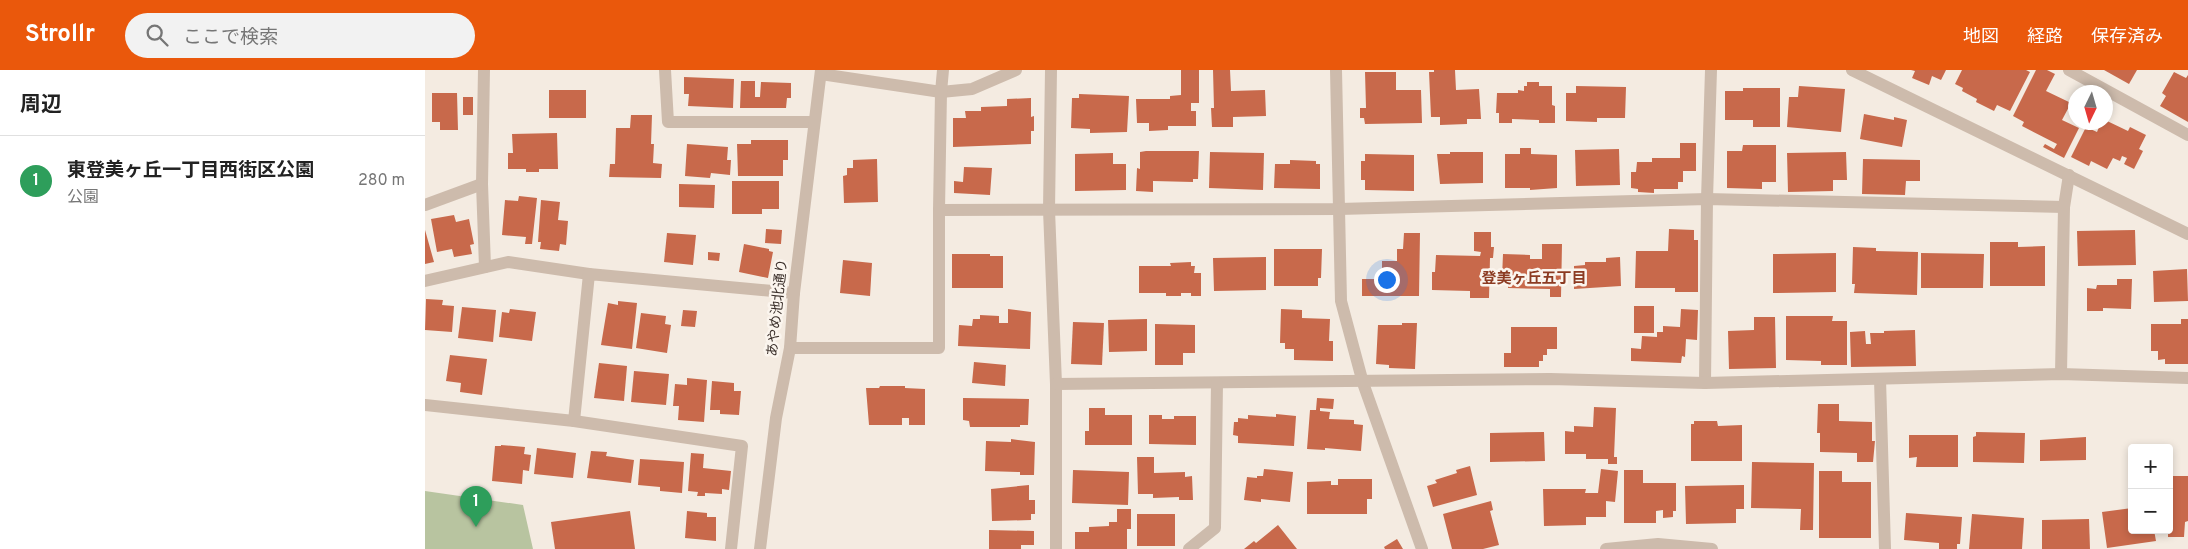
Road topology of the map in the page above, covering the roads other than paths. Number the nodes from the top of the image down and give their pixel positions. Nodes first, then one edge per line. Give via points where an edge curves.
1 (484, 70) edge
2 (665, 70) edge
3 (943, 70) edge
4 (1016, 70) edge
5 (1051, 70) edge
6 (1336, 70) edge
7 (1711, 70) edge
8 (1852, 70) edge
9 (2073, 71) edge
10 (821, 72) edge
11 (941, 92) junction
12 (814, 122) junction
13 (2188, 135) edge
14 (2069, 175) junction
15 (482, 184) junction
16 (1707, 199) junction
17 (425, 205) edge
18 (2064, 207) junction
19 (1339, 208) junction
20 (939, 210) junction
21 (1049, 210) junction
22 (2188, 234) edge
23 (485, 267) junction
24 (589, 274) junction
25 (425, 281) edge
26 (794, 293) junction
27 (790, 348) junction
28 (2061, 374) junction
29 (2188, 378) edge
30 (1880, 379) junction
31 (1217, 383) junction
32 (1363, 383) junction
33 (1705, 383) junction
34 (1056, 384) junction
35 (425, 405) edge
36 (574, 420) junction
37 (731, 549) edge
38 (760, 549) edge
39 (1056, 549) edge
40 (1189, 549) edge
41 (1422, 549) edge
42 (1606, 549) edge
43 (1713, 549) edge
44 (1885, 549) edge

1 - 15 street
2 - 12 street via 668,122
3 - 11 street
4 - 11 street via 972,89
5 - 21 street
6 - 19 street
7 - 16 street
8 - 14 street
9 - 13 street
10 - 11 street
10 - 12 street, あやめ池北通り
11 - 20 street
12 - 26 street, あやめ池北通り
14 - 18 street
14 - 22 street
15 - 17 street
15 - 23 street
16 - 18 street
16 - 19 street
16 - 33 street
18 - 28 street
19 - 21 street
19 - 32 street via 1341,301
20 - 21 street
20 - 27 street via 939,348
21 - 34 street
23 - 24 street via 508,262
23 - 25 street
24 - 26 street
24 - 36 street
26 - 27 street, あやめ池北通り
27 - 38 street, あやめ池北通り via 776,418
28 - 29 street
28 - 30 street
30 - 33 street
30 - 44 street
31 - 32 street
31 - 34 street
31 - 40 street via 1215,528
32 - 33 street via 1550,379
32 - 41 street
34 - 39 street
35 - 36 street
36 - 37 street via 742,446
42 - 43 street via 1658,544

